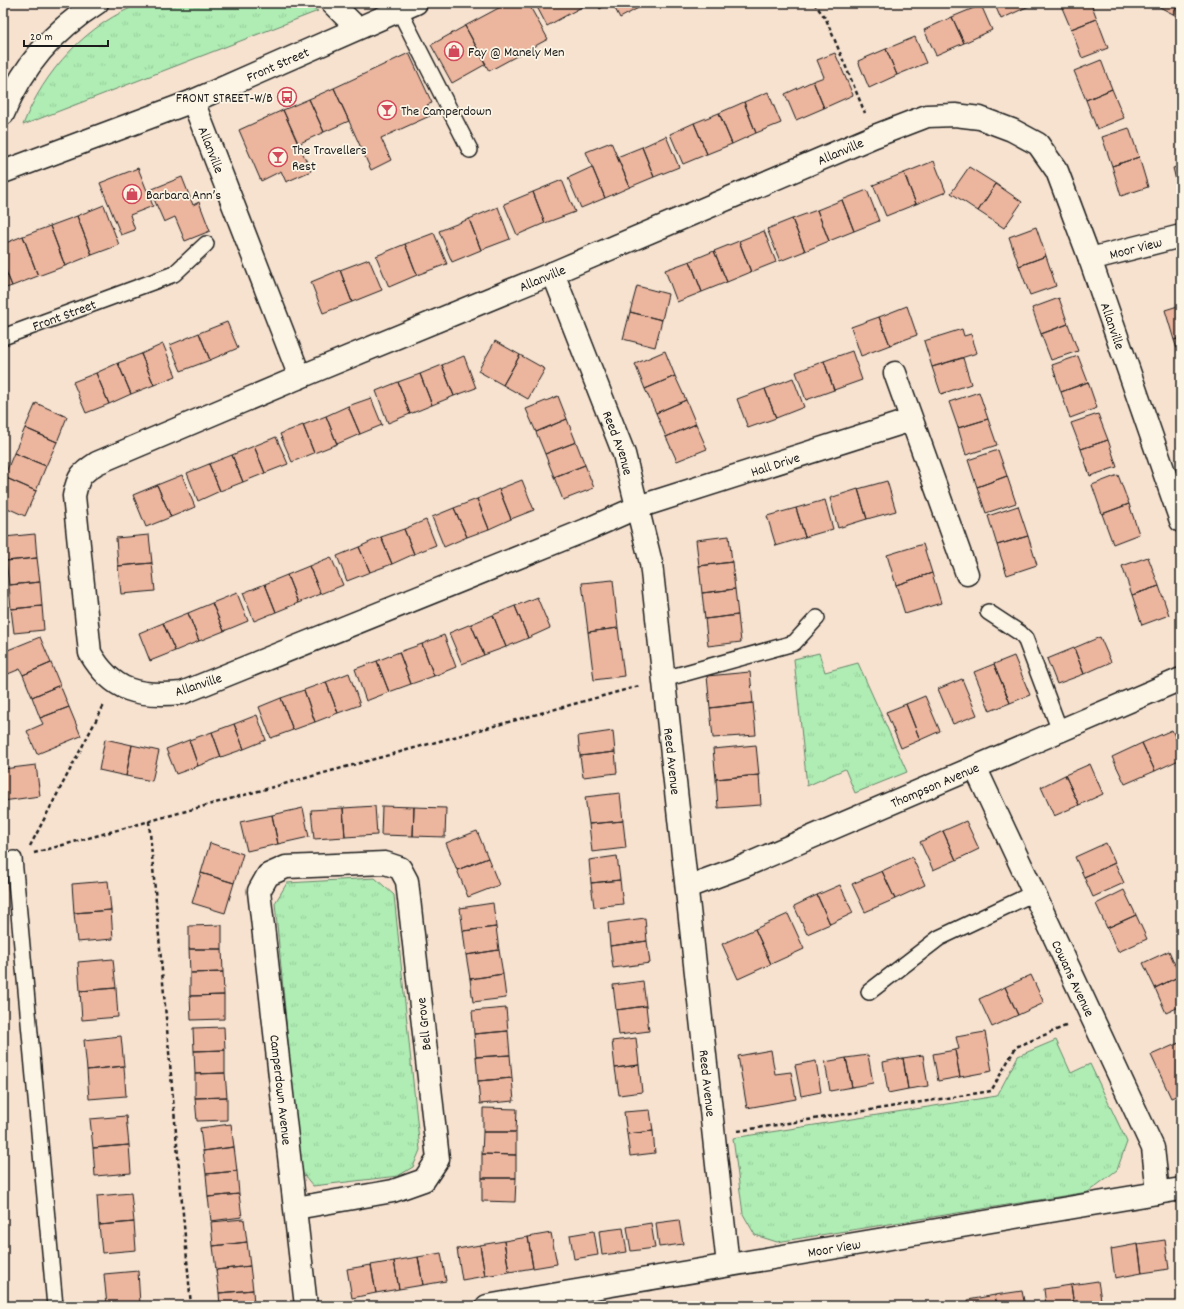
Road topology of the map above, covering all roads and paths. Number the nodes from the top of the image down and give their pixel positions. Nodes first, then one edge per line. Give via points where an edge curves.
1 (96, 3) edge
2 (332, 3) edge
3 (814, 3) edge
4 (408, 7) edge
5 (357, 28) junction
6 (193, 101) junction
7 (3, 114) edge
8 (874, 136) junction
9 (470, 150) dead end
10 (3, 172) edge
11 (1181, 236) edge
12 (206, 244) dead end
13 (1090, 259) junction
14 (553, 273) junction
15 (3, 337) edge
16 (895, 373) dead end
17 (300, 377) junction
18 (911, 420) junction
19 (1176, 493) edge
20 (638, 507) junction
21 (1181, 521) edge
22 (967, 574) dead end
23 (988, 612) dead end
24 (817, 618) dead end
25 (664, 679) junction
26 (1181, 679) edge
27 (115, 683) junction
28 (1060, 731) junction
29 (975, 767) junction
30 (149, 821) junction
31 (14, 859) edge
32 (268, 875) joint
33 (687, 887) junction
34 (1034, 893) junction
35 (869, 992) dead end
36 (1091, 1016) junction
37 (714, 1135) junction
38 (1181, 1189) edge
39 (1158, 1193) junction
40 (296, 1208) junction
41 (728, 1265) junction
42 (55, 1306) edge
43 (191, 1306) edge
44 (306, 1306) edge
45 (487, 1306) edge

1 - 7 street via 56,33 38,54 22,75
2 - 5 street
3 - 8 path via 826,18
4 - 5 street, Front Street
4 - 9 lane
5 - 6 street, Front Street
6 - 10 street, Front Street
6 - 17 street, Allanville
8 - 13 street, Allanville via 927,116 955,115 980,118 1012,130 1038,144 1057,170
8 - 14 street, Allanville
11 - 13 street, Moor View
12 - 15 lane, Front Street via 174,274
13 - 19 street, Allanville
14 - 17 street, Allanville
14 - 20 street, Reed Avenue via 624,454
16 - 18 street
17 - 27 street, Allanville via 97,463 85,470 77,481 74,496 90,653 98,666
18 - 20 street, Hall Drive
18 - 22 street
19 - 21 street, Allanville
20 - 25 street, Reed Avenue via 652,563
20 - 27 street, Allanville via 182,693 148,694
23 - 28 lane via 1025,638
24 - 25 lane via 794,643
25 - 30 path
25 - 33 street, Reed Avenue
26 - 28 street, Thompson Avenue
27 - 31 path
28 - 29 street, Thompson Avenue
29 - 33 street, Thompson Avenue via 744,866
29 - 34 street, Cowans Avenue
30 - 31 path
30 - 43 path
31 - 42 lane
32 - 40 street, Camperdown Avenue via 260,891
32 - 40 street, Bell Grove via 286,867 385,863 400,868 407,881 438,1159 424,1180 393,1191
33 - 37 street, Reed Avenue
34 - 35 lane via 939,938
34 - 36 street, Cowans Avenue
36 - 37 path via 1016,1047 991,1091
36 - 39 street, Cowans Avenue via 1153,1148
37 - 41 street, Reed Avenue
38 - 39 street, Moor View
39 - 41 street, Moor View
40 - 44 street, Camperdown Avenue
41 - 45 street, Moor View

